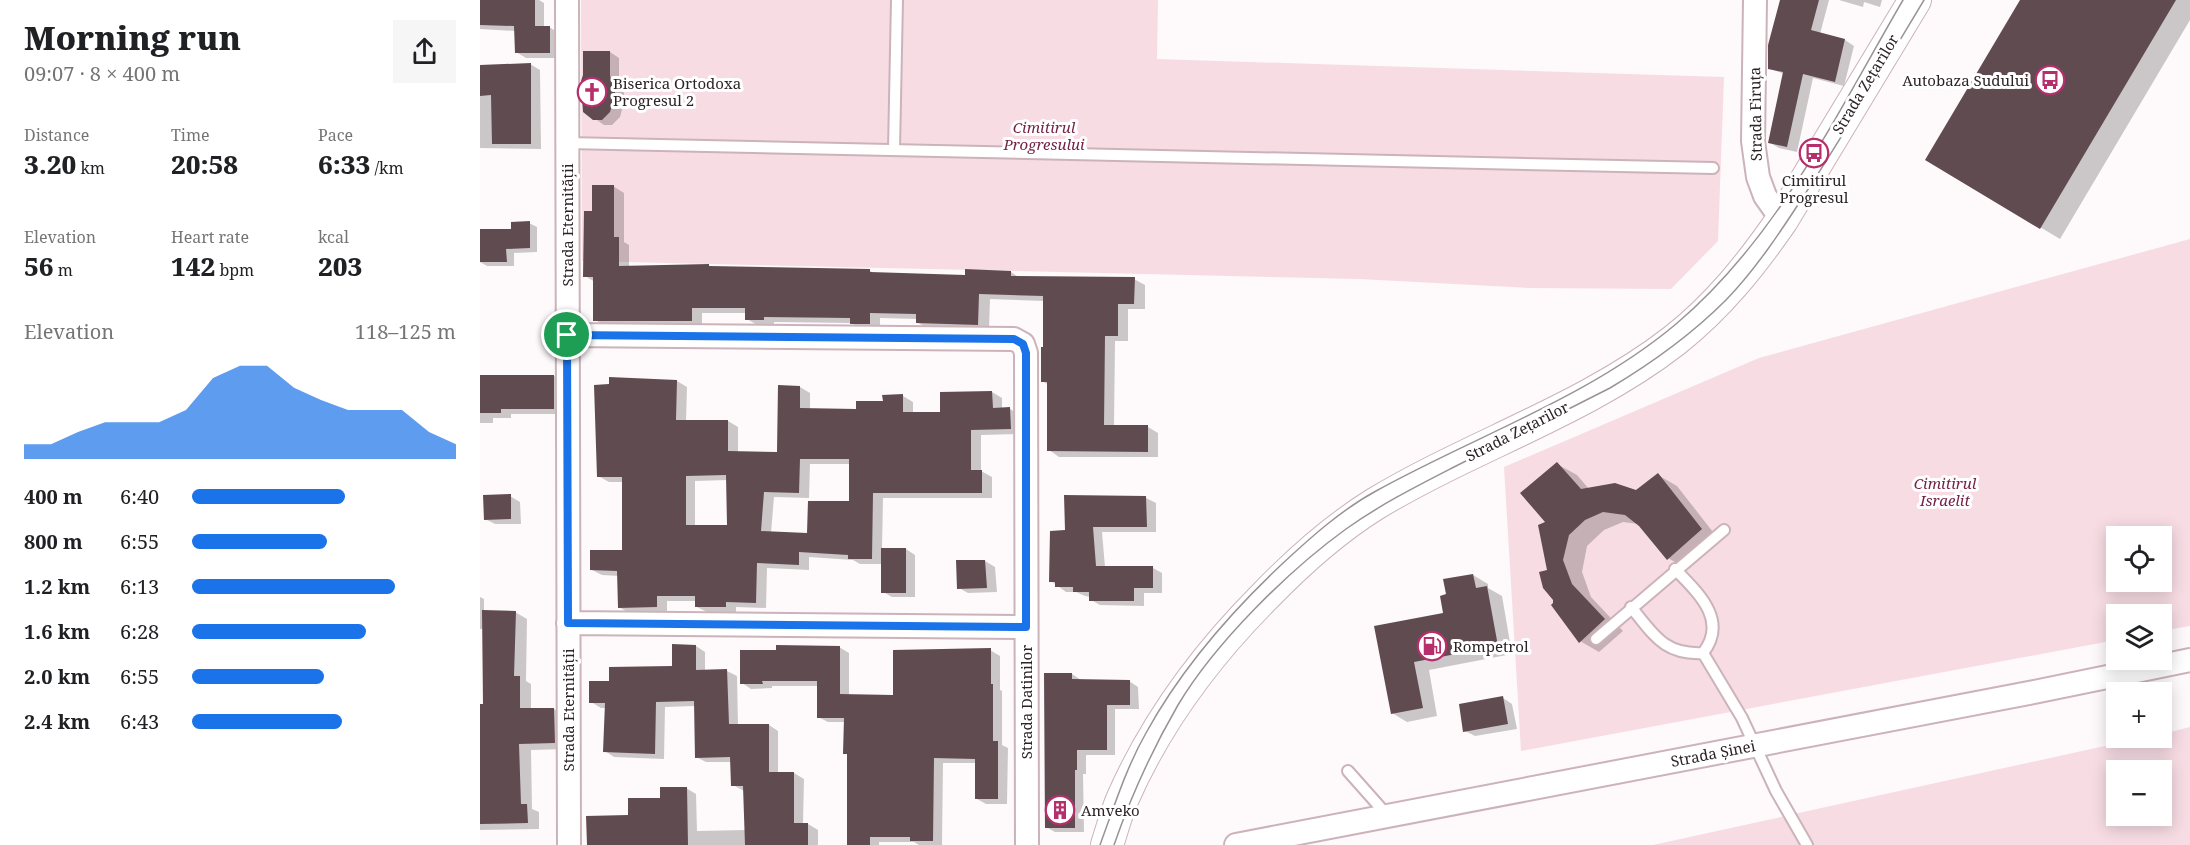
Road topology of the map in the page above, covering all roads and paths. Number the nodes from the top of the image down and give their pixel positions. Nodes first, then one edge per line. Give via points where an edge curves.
1 (567, 0) edge
2 (897, 0) edge
3 (1755, 0) edge
4 (1915, 0) edge
5 (567, 142) junction
6 (894, 150) junction
7 (1713, 168) dead end
8 (1782, 220) junction
9 (567, 335) junction
10 (1724, 530) dead end
11 (1675, 569) junction
12 (1631, 608) junction
13 (568, 623) junction
14 (1026, 627) junction
15 (1596, 639) dead end
16 (1703, 653) junction
17 (2190, 660) edge
18 (1755, 744) junction
19 (1348, 771) dead end
20 (1387, 815) junction
21 (569, 845) edge
22 (1027, 845) edge
23 (1107, 845) edge
24 (1236, 845) edge
25 (1808, 845) edge

1 - 5 street, Strada Eternității
2 - 6 lane
3 - 8 street, Strada Firuța via 1753,141 1758,177 1765,196
4 - 8 main road, Strada Zețarilor
5 - 6 lane
5 - 9 street, Strada Eternității
6 - 7 lane
8 - 23 main road, Strada Zețarilor via 1721,298 1675,340 1607,385 1376,504 1331,535 1289,572 1204,663 1175,704 1144,754
9 - 13 street, Strada Eternității
9 - 14 street, Strada Datinilor via 1014,339 1023,344
10 - 11 lane
11 - 12 lane
11 - 16 lane via 1706,602 1712,620 1708,647
12 - 15 lane
12 - 16 lane via 1664,644 1677,652
13 - 14 street
13 - 21 street, Strada Eternității
14 - 22 street, Strada Datinilor
16 - 18 lane
17 - 18 street, Strada Șinei
18 - 20 street, Strada Șinei
18 - 25 lane via 1776,791
19 - 20 lane
20 - 24 street, Strada Șinei

